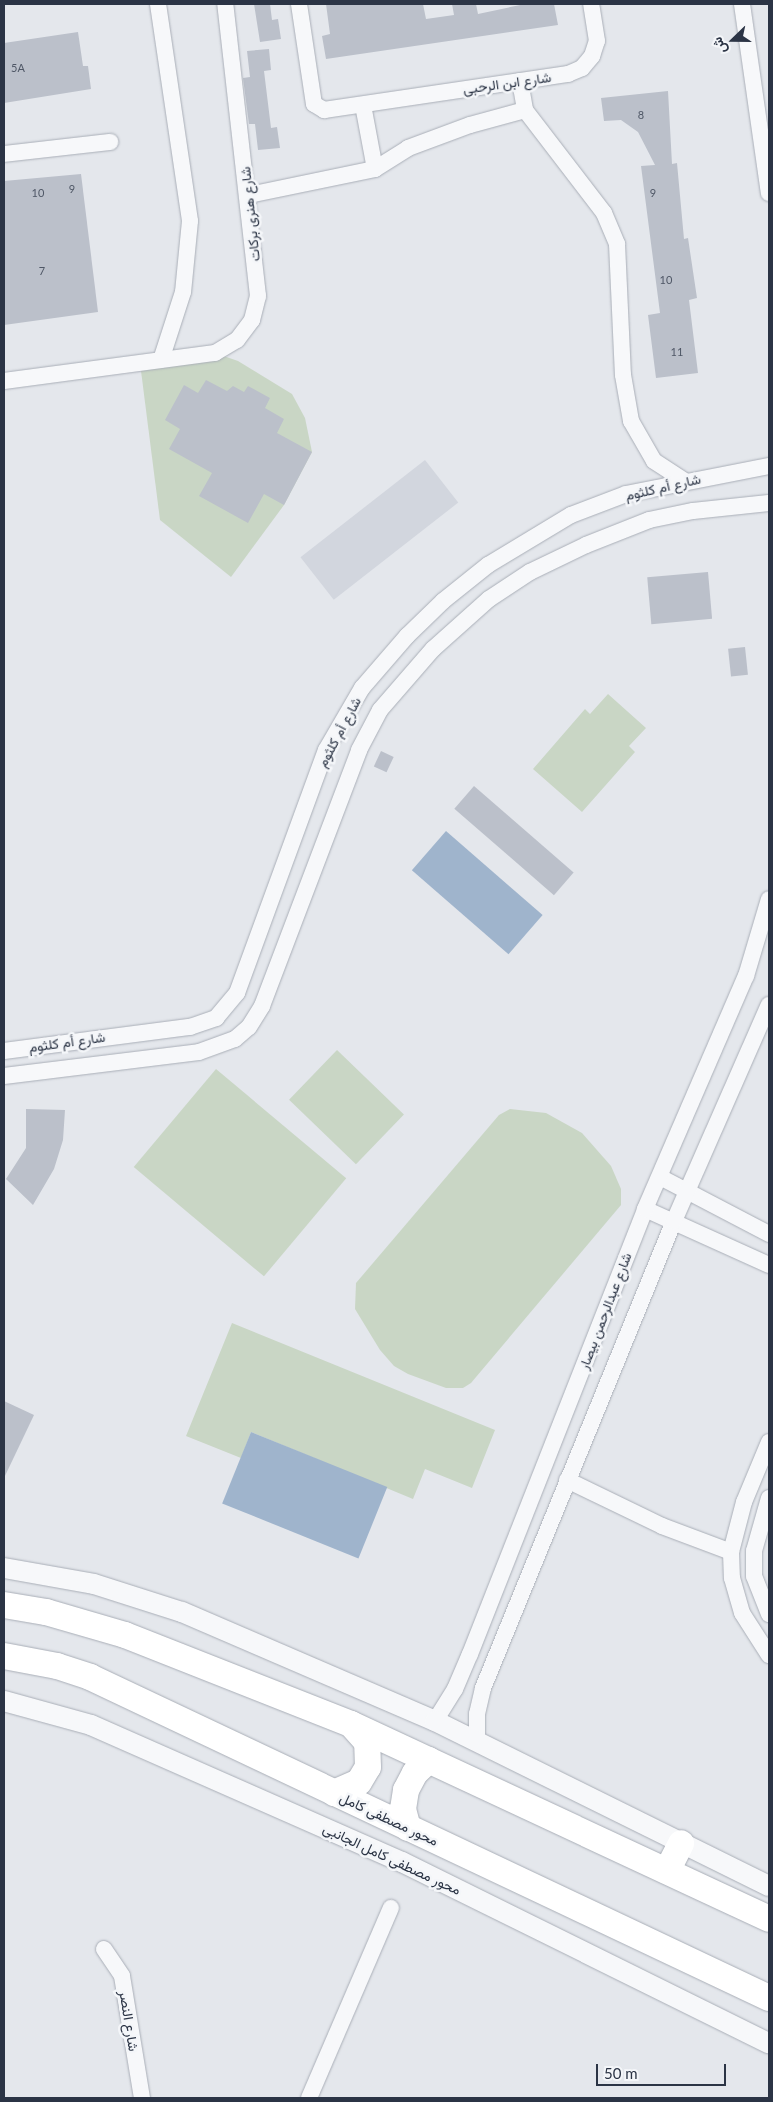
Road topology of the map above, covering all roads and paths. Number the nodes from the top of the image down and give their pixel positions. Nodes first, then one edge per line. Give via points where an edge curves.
1 (158, 4) edge
2 (225, 4) edge
3 (299, 4) edge
4 (591, 4) edge
5 (742, 4) edge
6 (520, 82) junction
7 (762, 92) edge
8 (363, 105) junction
9 (525, 110) junction
10 (110, 142) dead end
11 (4, 154) edge
12 (374, 169) junction
13 (769, 193) edge
14 (249, 195) junction
15 (161, 360) junction
16 (4, 382) edge
17 (769, 466) edge
18 (685, 482) junction
19 (769, 503) edge
20 (769, 899) edge
21 (769, 1006) edge
22 (100, 1037) junction
23 (763, 1041) edge
24 (4, 1051) edge
25 (104, 1064) junction
26 (4, 1076) edge
27 (660, 1177) junction
28 (688, 1191) junction
29 (645, 1209) junction
30 (674, 1221) junction
31 (769, 1234) edge
32 (769, 1265) edge
33 (769, 1442) edge
34 (567, 1480) junction
35 (744, 1502) junction
36 (767, 1503) edge
37 (731, 1552) junction
38 (4, 1568) edge
39 (4, 1604) edge
40 (769, 1614) edge
41 (769, 1655) edge
42 (4, 1656) edge
43 (4, 1701) edge
44 (436, 1721) junction
45 (350, 1724) junction
46 (477, 1742) junction
47 (429, 1760) junction
48 (334, 1793) junction
49 (408, 1828) junction
50 (681, 1843) junction
51 (667, 1872) junction
52 (769, 1886) edge
53 (391, 1908) dead end
54 (769, 1919) edge
55 (104, 1949) dead end
56 (769, 1998) edge
57 (769, 2044) edge
58 (142, 2098) edge
59 (310, 2098) edge

1 - 15 street via 190,221 183,292
2 - 14 street, شارع هنرى بركات
3 - 8 street, شارع ابن الرحبى via 314,104 324,110
4 - 6 street, شارع ابن الرحبى via 597,41 592,56 582,68 568,74
5 - 7 street
6 - 8 street, شارع ابن الرحبى
6 - 9 street
7 - 13 street
8 - 12 street
9 - 12 street via 470,125 408,148
9 - 18 street via 604,213 616,244 623,375 632,421 654,462
10 - 11 street
12 - 14 street
14 - 15 street, شارع هنرى بركات via 258,296 252,320 237,340 215,353
15 - 16 street, شارع هنرى بركات
17 - 18 street, شارع أم كلثوم
18 - 22 street, شارع أم كلثوم via 626,494 571,515 496,560 443,601 362,688 326,750 237,993 227,1008 204,1024
19 - 25 street, شارع أم كلثوم via 693,511 650,520 586,545 530,572 461,622 405,679 380,710 358,750 262,1006 249,1027 235,1038 199,1052
20 - 27 street, شارع عبدالرحمن بيصار via 746,976
21 - 23 street, شارع عبدالرحمن بيصار
22 - 24 street, شارع أم كلثوم
22 - 25 street
23 - 28 street, شارع عبدالرحمن بيصار
25 - 26 street, شارع أم كلثوم
27 - 28 street
27 - 29 street, شارع عبدالرحمن بيصار
28 - 30 street, شارع عبدالرحمن بيصار
28 - 31 street
29 - 30 street
29 - 44 street, شارع عبدالرحمن بيصار via 470,1654 455,1690
30 - 32 street
30 - 34 street, شارع عبدالرحمن بيصار
33 - 35 street
34 - 37 street via 662,1526
34 - 46 street, شارع عبدالرحمن بيصار via 483,1688 477,1714
35 - 36 street
35 - 37 street
36 - 40 street via 754,1551 754,1576
37 - 41 street via 732,1578 742,1613
38 - 44 street via 53,1575 139,1596
39 - 45 main road via 46,1612 125,1635
42 - 48 main road, محور مصطفى كامل via 57,1666 90,1677
43 - 57 street, محور مصطفى كامل الجانبى via 91,1725 402,1862
44 - 46 street
45 - 47 main road
45 - 48 main road via 367,1742 368,1767 352,1788
46 - 50 street
47 - 49 main road via 415,1773 406,1790 403,1810
47 - 51 main road
48 - 49 main road, محور مصطفى كامل
49 - 56 main road, محور مصطفى كامل
50 - 51 main road
50 - 52 street
51 - 54 main road
53 - 59 street
55 - 58 street, شارع النصر via 122,1976

